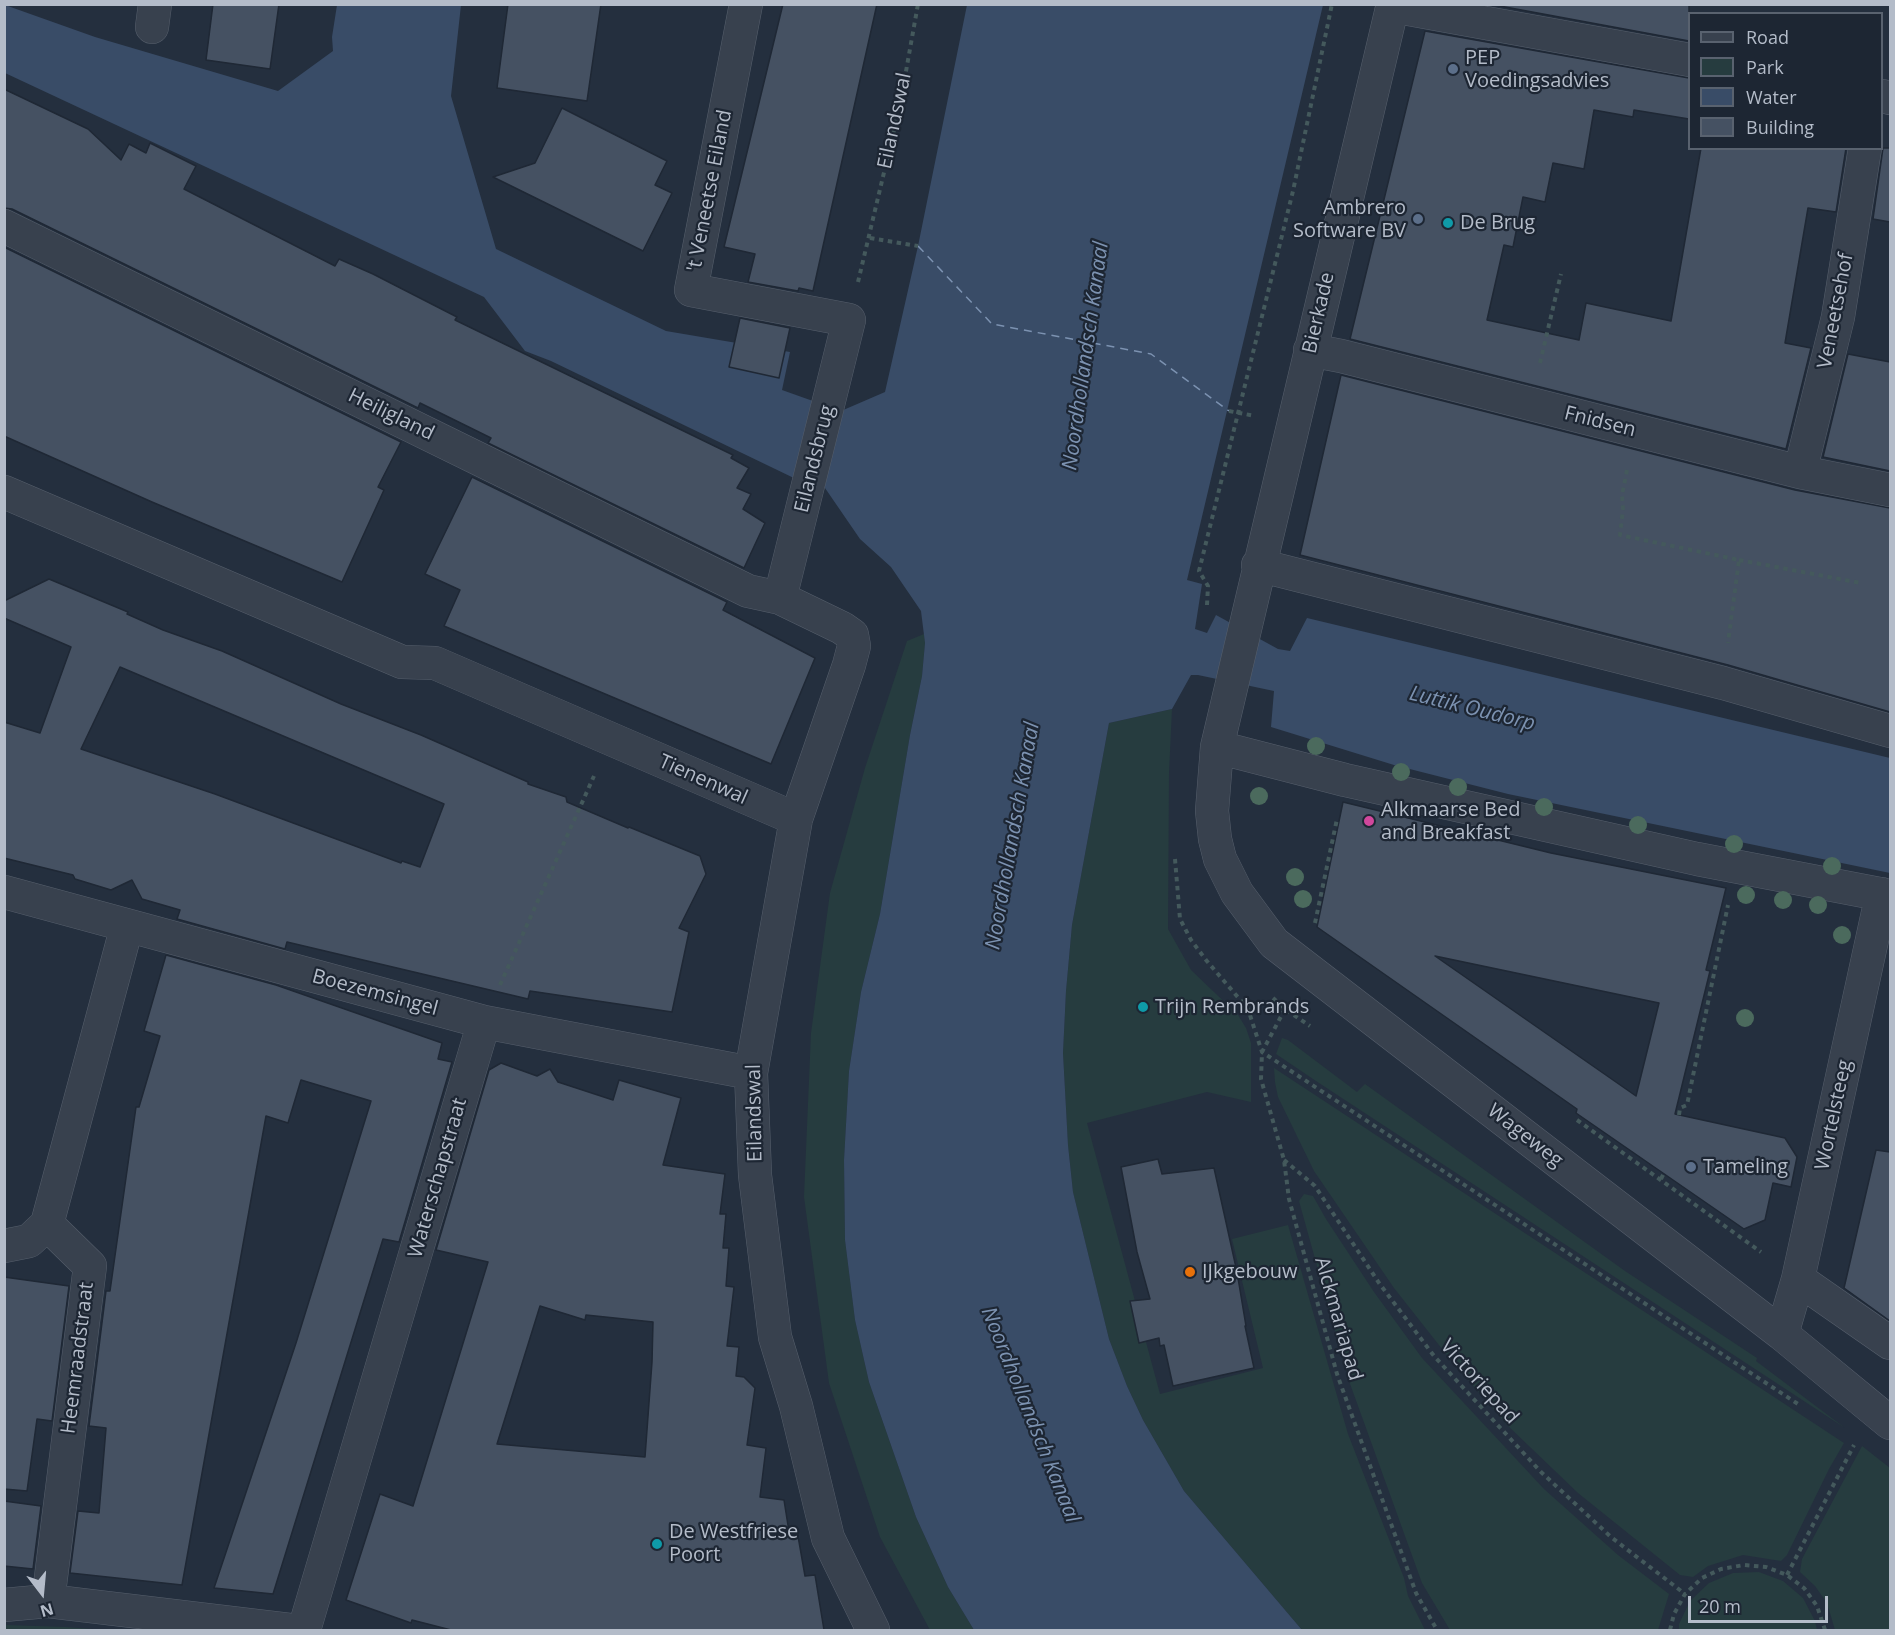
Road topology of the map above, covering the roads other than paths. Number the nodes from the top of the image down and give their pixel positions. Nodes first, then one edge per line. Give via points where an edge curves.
1 (746, 4) edge
2 (1393, 5) edge
3 (1688, 60) edge
4 (1865, 150) edge
5 (4, 226) edge
6 (849, 320) joint
7 (1310, 350) junction
8 (1800, 472) junction
9 (1890, 490) edge
10 (4, 492) edge
11 (1258, 565) junction
12 (780, 598) junction
13 (1890, 730) edge
14 (1217, 747) junction
15 (796, 819) junction
16 (4, 892) edge
17 (1886, 895) edge
18 (127, 926) junction
19 (484, 1022) junction
20 (751, 1073) junction
21 (47, 1224) junction
22 (4, 1246) edge
23 (1798, 1279) junction
24 (1782, 1334) junction
25 (1890, 1344) edge
26 (1890, 1423) edge
27 (48, 1601) junction
28 (4, 1605) edge
29 (290, 1630) edge
30 (304, 1630) edge
31 (873, 1630) edge

1 - 6 street, 't Veneetse Eiland via 691,290
2 - 3 street
2 - 7 street, Bierkade
4 - 8 street, Veneetsehof via 1838,317
5 - 12 street, Heiligland via 748,591
6 - 12 street, Eilandsbrug
7 - 8 street, Fnidsen
7 - 11 street, Bierkade
8 - 9 street, Fnidsen
10 - 15 street, Tienenwal via 402,662 435,663
11 - 13 street via 1723,682
11 - 14 street, Bierkade
12 - 15 street, Eilandswal via 842,628 852,635 854,646
14 - 17 street via 1345,780 1737,867
14 - 24 street, Wageweg via 1212,812 1220,859 1237,894 1274,943
15 - 20 street, Eilandswal
16 - 18 street, Boezemsingel
17 - 23 street, Wortelsteeg
18 - 19 street, Boezemsingel
18 - 21 street
19 - 20 street, Boezemsingel
19 - 30 street, Waterschapstraat
20 - 31 street, Eilandswal via 755,1175 776,1337 828,1538
21 - 22 street via 29,1241
21 - 27 street, Heemraadstraat via 90,1266
23 - 24 street, Wortelsteeg
23 - 25 street
24 - 26 street, Wageweg
27 - 28 street
27 - 29 street

